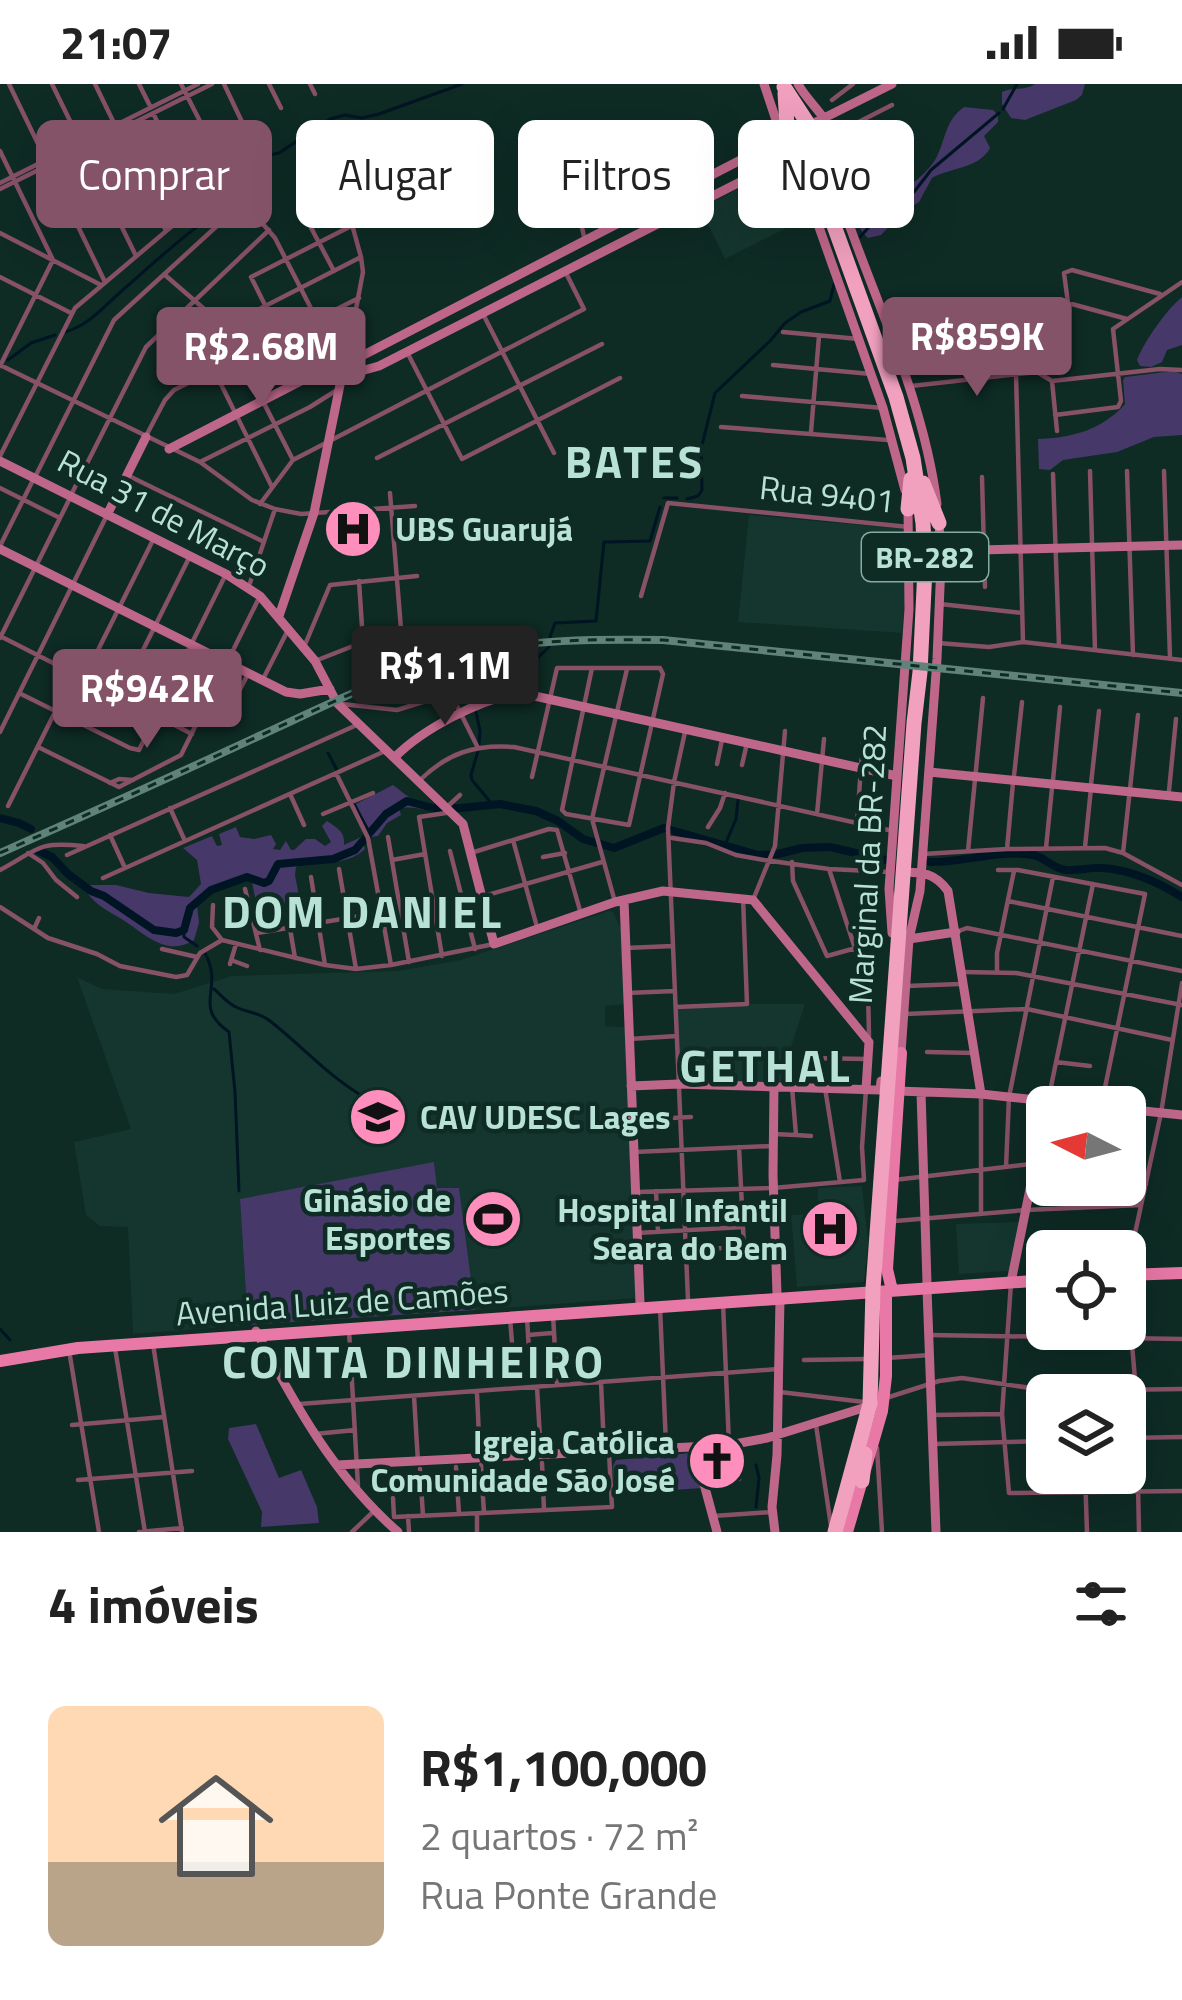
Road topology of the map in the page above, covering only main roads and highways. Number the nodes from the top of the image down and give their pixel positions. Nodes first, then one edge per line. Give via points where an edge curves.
1 (764, 84) edge
2 (892, 84) edge
3 (788, 85) edge
4 (776, 120) edge
5 (783, 120) edge
6 (816, 120) edge
7 (819, 120) edge
8 (738, 162) edge
9 (730, 166) junction
10 (714, 174) edge
11 (737, 183) joint
12 (714, 195) edge
13 (610, 228) edge
14 (649, 228) edge
15 (819, 228) edge
16 (835, 228) edge
17 (851, 228) edge
18 (345, 370) junction
19 (146, 437) road end
20 (901, 441) junction
21 (169, 449) road end
22 (0, 458) edge
23 (913, 458) junction
24 (108, 513) junction
25 (909, 518) joint
26 (939, 523) junction
27 (1182, 547) edge
28 (0, 548) edge
29 (941, 554) junction
30 (279, 614) junction
31 (305, 645) junction
32 (921, 666) junction
33 (330, 689) junction
34 (392, 753) junction
35 (929, 770) junction
36 (897, 776) junction
37 (1130, 790) junction
38 (1182, 795) edge
39 (907, 851) junction
40 (905, 877) junction
41 (619, 901) junction
42 (916, 913) junction
43 (956, 932) junction
44 (929, 936) junction
45 (909, 939) junction
46 (898, 1032) junction
47 (901, 1053) junction
48 (888, 1070) junction
49 (631, 1086) junction
50 (774, 1087) junction
51 (921, 1092) junction
52 (981, 1094) junction
53 (898, 1098) junction
54 (1026, 1099) edge
55 (880, 1107) junction
56 (1146, 1111) edge
57 (1182, 1115) edge
58 (1027, 1206) edge
59 (1182, 1270) edge
60 (1146, 1271) edge
61 (1026, 1279) edge
62 (1012, 1280) junction
63 (927, 1286) junction
64 (886, 1289) junction
65 (866, 1290) junction
66 (786, 1296) junction
67 (640, 1304) junction
68 (662, 1307) junction
69 (490, 1317) junction
70 (257, 1333) junction
71 (0, 1358) edge
72 (864, 1405) junction
73 (777, 1434) junction
74 (694, 1448) junction
75 (867, 1459) junction
76 (337, 1466) junction
77 (844, 1481) junction
78 (862, 1481) joint
79 (836, 1531) edge
80 (398, 1532) edge
81 (717, 1532) edge
82 (775, 1532) edge
83 (935, 1532) edge

1 - 4 main road
2 - 7 main road
3 - 5 highway, BR-282
3 - 6 highway, BR-282
8 - 9 main road
9 - 10 main road
9 - 11 main road
11 - 12 main road
13 - 18 main road
14 - 18 main road via 373,369
15 - 20 main road
16 - 20 highway, BR-282 via 896,397
17 - 26 main road via 910,386
18 - 21 main road via 302,380
18 - 30 main road via 314,513
19 - 24 main road
20 - 23 highway, BR-282
20 - 25 highway via 912,464
22 - 24 main road, Rua 31 de Março
23 - 26 highway
23 - 32 highway, BR-282 via 925,554
24 - 30 main road, Rua 31 de Março via 226,574
24 - 30 main road, Rua 31 de Março via 250,583
25 - 32 main road
26 - 29 main road
27 - 29 main road
28 - 33 main road via 262,681 295,695
29 - 32 main road via 938,643
30 - 31 main road, Rua 31 de Março
30 - 31 main road, Rua 31 de Março
31 - 33 main road, Rua 31 de Março
32 - 35 main road, Marginal da BR-282
32 - 36 main road, Marginal da BR-282
32 - 39 highway, BR-282
33 - 34 main road, Rua 31 de Março
34 - 36 main road via 515,693
34 - 41 main road, Rua 31 de Março via 465,828 494,944
35 - 37 main road
35 - 39 main road, Marginal da BR-282
36 - 39 main road, Marginal da BR-282 via 893,831
37 - 38 main road
37 - 38 main road
39 - 40 highway, BR-282
40 - 42 main road, Marginal da BR-282
40 - 43 main road via 935,876 949,891
40 - 46 highway, BR-282
40 - 48 highway, BR-282
40 - 55 main road, Marginal da BR-282 via 892,924
41 - 49 main road
41 - 55 main road via 671,890 748,899 869,1042
42 - 44 main road
42 - 45 main road, Marginal da BR-282
43 - 44 main road
43 - 52 main road
44 - 45 main road
45 - 47 main road, Marginal da BR-282
46 - 47 highway
46 - 55 highway, BR-282
47 - 53 main road, Marginal da BR-282
48 - 55 highway
48 - 55 highway, BR-282
49 - 50 main road
49 - 67 main road
50 - 55 main road via 829,1088
50 - 66 main road via 773,1188
51 - 52 main road
51 - 53 main road
51 - 63 main road
52 - 54 main road
53 - 55 highway
53 - 64 main road, Marginal da BR-282
55 - 65 main road, Marginal da BR-282
55 - 75 highway, BR-282 via 879,1382
56 - 57 main road
58 - 62 main road
59 - 60 main road
61 - 62 main road, Avenida Luiz de Camões
62 - 63 main road, Avenida Luiz de Camões
63 - 64 main road, Avenida Luiz de Camões
63 - 83 main road
64 - 65 main road, Avenida Luiz de Camões
64 - 75 main road, Marginal da BR-282 via 884,1399
65 - 66 main road, Avenida Luiz de Camões
65 - 72 main road, Marginal da BR-282
66 - 67 main road, Avenida Luiz de Camões
66 - 68 main road, Avenida Luiz de Camões
66 - 73 main road
67 - 68 main road
67 - 69 main road, Avenida Luiz de Camões
68 - 69 main road, Avenida Luiz de Camões
69 - 70 main road, Avenida Luiz de Camões
70 - 71 main road, Avenida Luiz de Camões
70 - 76 main road
72 - 73 main road
72 - 77 main road, Marginal da BR-282
73 - 74 main road
73 - 82 main road
74 - 76 main road
74 - 81 main road
75 - 77 highway
75 - 78 highway
75 - 79 highway, BR-282
76 - 80 main road
77 - 79 main road, Marginal da BR-282
78 - 79 main road

